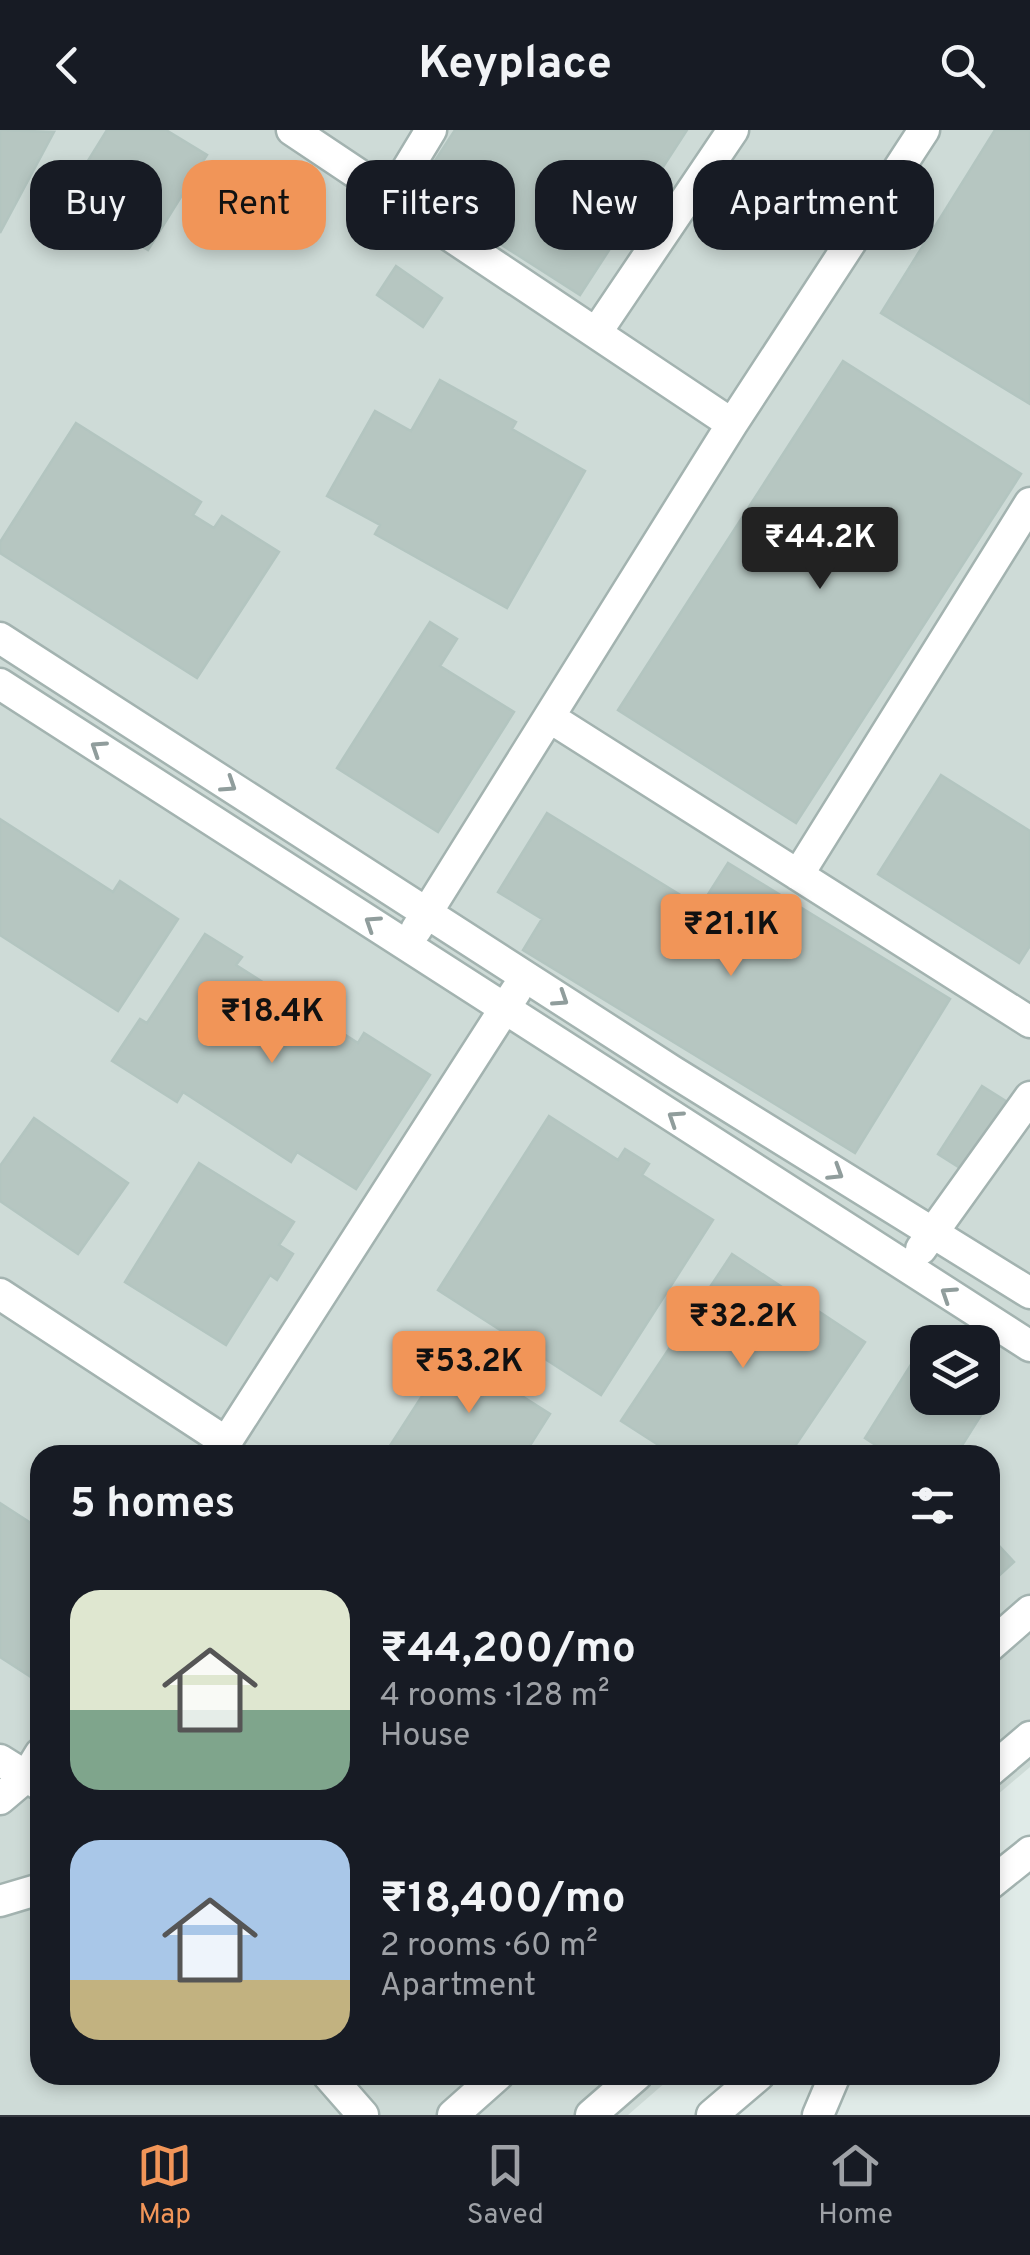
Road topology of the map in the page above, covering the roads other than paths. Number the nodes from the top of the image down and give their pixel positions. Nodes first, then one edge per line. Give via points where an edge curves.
1 (292, 130) edge
2 (431, 130) edge
3 (732, 130) edge
4 (924, 130) edge
5 (413, 160) edge
6 (346, 166) edge
7 (472, 250) edge
8 (596, 333) junction
9 (732, 424) junction
10 (1030, 503) edge
11 (0, 638) edge
12 (0, 684) edge
13 (549, 717) junction
14 (798, 875) junction
15 (427, 913) junction
16 (407, 945) junction
17 (526, 976) junction
18 (505, 1008) junction
19 (1025, 1008) edge
20 (1030, 1097) edge
21 (934, 1233) junction
22 (906, 1266) junction
23 (0, 1294) edge
24 (1030, 1294) edge
25 (1030, 1346) edge
26 (218, 1445) edge
27 (224, 1445) edge
28 (1030, 1611) edge
29 (1000, 1637) edge
30 (1030, 1737) edge
31 (0, 1760) edge
32 (1000, 1762) edge
33 (30, 1770) edge
34 (30, 1776) edge
35 (0, 1799) edge
36 (1030, 1852) edge
37 (1000, 1876) edge
38 (30, 1893) edge
39 (0, 1901) edge
40 (337, 2085) edge
41 (486, 2085) edge
42 (626, 2085) edge
43 (747, 2085) edge
44 (831, 2085) edge
45 (363, 2115) edge
46 (452, 2115) edge
47 (591, 2115) edge
48 (712, 2115) edge
49 (818, 2115) edge

1 - 6 street
2 - 5 street
3 - 8 street
4 - 9 street
7 - 8 street
8 - 9 street
9 - 13 street
10 - 14 street
11 -> 15 street
16 -> 12 street
13 - 14 street
13 - 15 street
14 - 19 street
15 - 16 street
15 - 17 street
16 - 18 street
17 - 18 street
17 -> 21 street
22 -> 18 street
18 - 27 street
20 - 21 street
21 - 22 street
21 - 24 street
25 -> 22 street
23 - 26 street
28 - 29 street
30 - 32 street
31 - 33 street
34 - 35 street
36 - 37 street
38 - 39 street
40 - 45 street
41 - 46 street
42 - 47 street
43 - 48 street
44 - 49 street

